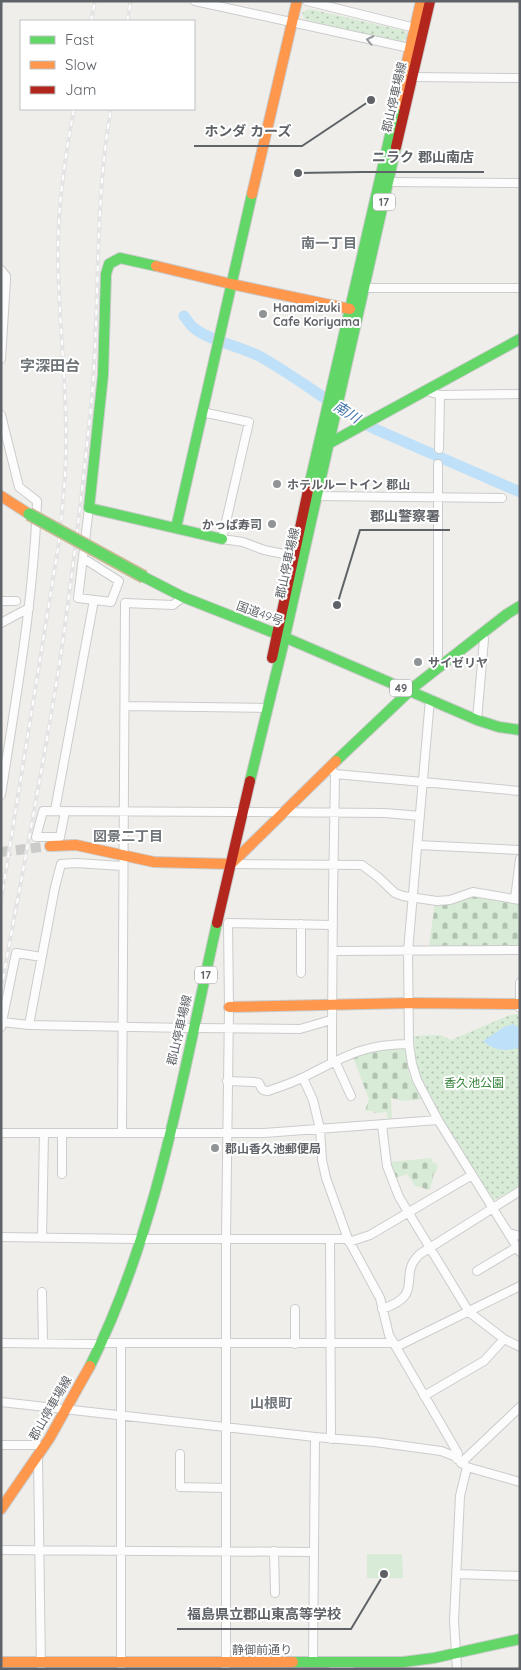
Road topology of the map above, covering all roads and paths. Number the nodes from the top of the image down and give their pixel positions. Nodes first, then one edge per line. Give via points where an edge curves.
1 (195, 1) edge
2 (297, 1) edge
3 (307, 1) edge
4 (421, 1) edge
5 (430, 1) edge
6 (291, 23) junction
7 (419, 29) junction
8 (414, 49) junction
9 (412, 77) junction
10 (520, 78) edge
11 (389, 182) junction
12 (520, 183) edge
13 (1, 270) edge
14 (231, 284) junction
15 (364, 288) junction
16 (520, 288) edge
17 (350, 309) junction
18 (520, 339) edge
19 (1, 359) edge
20 (427, 391) junction
21 (520, 394) edge
22 (440, 395) junction
23 (332, 405) junction
24 (202, 412) junction
25 (1, 415) edge
26 (324, 443) junction
27 (439, 449) dead end
28 (438, 464) dead end
29 (1, 496) edge
30 (315, 496) junction
31 (438, 497) junction
32 (502, 498) dead end
33 (89, 508) junction
34 (176, 528) junction
35 (222, 539) junction
36 (294, 556) junction
37 (83, 558) junction
38 (183, 597) junction
39 (94, 600) junction
40 (1, 601) edge
41 (16, 601) dead end
42 (520, 606) edge
43 (29, 608) junction
44 (1, 623) edge
45 (482, 633) junction
46 (281, 636) junction
47 (438, 668) junction
48 (409, 691) junction
49 (430, 699) junction
50 (125, 706) junction
51 (264, 707) junction
52 (477, 720) junction
53 (520, 730) edge
54 (1, 732) edge
55 (10, 733) junction
56 (332, 770) junction
57 (422, 781) junction
58 (520, 790) edge
59 (1, 795) edge
60 (55, 810) junction
61 (123, 811) junction
62 (65, 812) junction
63 (240, 812) junction
64 (284, 812) junction
65 (334, 812) junction
66 (420, 816) junction
67 (418, 845) junction
68 (50, 846) tunnel mouth
69 (520, 850) edge
70 (520, 859) edge
71 (123, 862) junction
72 (228, 864) junction
73 (333, 866) junction
74 (412, 898) junction
75 (518, 899) edge
76 (301, 924) junction
77 (333, 925) junction
78 (408, 950) junction
79 (520, 950) edge
80 (333, 951) junction
81 (42, 957) junction
82 (301, 973) dead end
83 (520, 983) edge
84 (410, 1003) junction
85 (519, 1005) edge
86 (229, 1006) junction
87 (331, 1006) junction
88 (331, 1020) junction
89 (2, 1025) edge
90 (29, 1025) junction
91 (123, 1028) junction
92 (190, 1028) junction
93 (228, 1028) junction
94 (410, 1044) junction
95 (334, 1061) junction
96 (303, 1078) junction
97 (227, 1081) junction
98 (351, 1096) dead end
99 (438, 1120) junction
100 (382, 1126) junction
101 (320, 1129) junction
102 (1, 1133) edge
103 (44, 1133) junction
104 (62, 1133) junction
105 (122, 1133) junction
106 (167, 1133) junction
107 (227, 1133) junction
108 (62, 1174) dead end
109 (472, 1175) junction
110 (520, 1191) edge
111 (493, 1209) junction
112 (408, 1212) junction
113 (509, 1233) junction
114 (520, 1236) edge
115 (1, 1237) edge
116 (42, 1238) junction
117 (138, 1239) junction
118 (226, 1239) junction
119 (330, 1240) junction
120 (348, 1240) junction
121 (430, 1247) junction
122 (518, 1249) edge
123 (476, 1271) dead end
124 (520, 1286) edge
125 (42, 1292) dead end
126 (295, 1309) dead end
127 (382, 1309) junction
128 (469, 1312) junction
129 (504, 1339) junction
130 (43, 1342) junction
131 (1, 1343) edge
132 (97, 1344) junction
133 (121, 1344) junction
134 (226, 1344) junction
135 (295, 1344) junction
136 (330, 1344) junction
137 (395, 1345) junction
138 (520, 1347) edge
139 (424, 1396) junction
140 (1, 1402) edge
141 (520, 1407) edge
142 (64, 1409) junction
143 (122, 1415) junction
144 (227, 1427) junction
145 (315, 1437) junction
146 (331, 1439) junction
147 (1, 1445) edge
148 (38, 1450) junction
149 (180, 1454) dead end
150 (462, 1463) junction
151 (520, 1482) edge
152 (226, 1488) junction
153 (1, 1498) edge
154 (1, 1509) edge
155 (1, 1550) edge
156 (40, 1550) junction
157 (120, 1551) junction
158 (226, 1551) junction
159 (274, 1551) junction
160 (314, 1552) junction
161 (457, 1574) junction
162 (520, 1576) edge
163 (275, 1593) dead end
164 (520, 1639) edge
165 (457, 1653) junction
166 (1, 1662) edge
167 (314, 1663) junction
168 (41, 1665) edge
169 (121, 1666) edge
170 (226, 1666) edge
171 (348, 1666) edge
172 (333, 1669) edge
173 (457, 1669) edge

1 - 6 street
2 - 6 main road
3 - 7 street
4 - 7 main road, 郡山停車場線 / 17
5 - 7 main road, 郡山停車場線 / 17
8 -> 6 street
6 - 14 main road
7 - 8 main road, 郡山停車場線 / 17
8 - 9 main road, 郡山停車場線 / 17
8 - 17 main road, 郡山停車場線 / 17
9 - 10 street
9 - 11 main road, 郡山停車場線 / 17
11 - 12 street
11 - 15 main road, 郡山停車場線 / 17
13 - 19 street via 6,280
14 - 17 main road
14 - 24 main road
14 - 33 main road via 128,259 120,258 109,264 103,375
15 - 16 street
15 - 23 main road, 郡山停車場線 / 17
17 - 23 main road, 郡山停車場線 / 17
18 - 20 main road
20 - 22 street
20 - 26 main road
21 - 22 street
22 - 27 street
23 - 26 main road, 郡山停車場線 / 17
24 - 34 main road
24 - 35 street via 249,422
25 - 43 street via 19,487 37,501
26 - 30 main road, 郡山停車場線 / 17
26 - 36 main road, 郡山停車場線 / 17
28 - 31 street
29 - 38 main road, 国道49号 / 49, bridge
30 - 31 street
30 - 46 main road, 郡山停車場線 / 17
31 - 32 street
31 - 47 street
33 - 34 main road
33 - 37 street
34 - 35 main road
35 - 36 street
36 - 46 main road, 郡山停車場線 / 17
37 - 39 street via 78,598
37 - 39 street via 119,580 111,602
38 - 46 main road, 国道49号 / 49
38 - 50 street via 173,605 125,603
39 - 60 street
40 - 41 street
42 - 45 main road
43 - 44 street
43 - 55 street
45 - 47 main road
45 - 52 street
46 - 48 main road, 国道49号 / 49
46 - 51 main road, 郡山停車場線 / 17
47 - 48 main road
48 - 49 main road, 国道49号 / 49
48 - 56 main road
49 - 52 main road, 国道49号 / 49
49 - 57 street
50 - 51 street
50 - 61 street
51 - 63 main road, 郡山停車場線 / 17
52 - 53 main road, 国道49号 / 49
54 - 55 street
55 - 59 street
56 - 57 street
56 - 64 main road
56 - 65 street
57 - 58 street
57 - 66 street
60 - 62 street
60 - 62 street via 43,811 36,837 60,837
61 - 62 street
61 - 63 street
61 - 71 street
63 - 64 street
63 - 72 main road, 郡山停車場線 / 17
64 - 65 street
64 - 72 main road
65 - 66 street
65 - 73 street
66 - 67 street
67 - 69 street
67 - 74 street
68 - 71 main road via 76,845
70 - 75 street
71 - 72 main road
71 - 81 street via 61,864
71 - 91 street
72 - 73 street
72 - 92 main road, 郡山停車場線 / 17
73 - 74 street via 362,865 394,893
73 - 77 street
74 - 75 street via 450,900 473,892
74 - 78 street
76 - 77 street
76 - 82 street
76 - 86 street via 228,923
77 - 80 street
78 - 79 street
78 - 80 street
78 - 84 street
80 - 87 street
81 - 89 street via 16,952
81 - 90 street
83 - 85 street
84 - 85 main road
84 - 87 main road
84 - 94 street
86 - 87 main road
86 - 93 street
87 - 88 street
88 - 93 street via 300,1029
88 - 95 street
89 - 90 street
90 - 91 street
91 - 92 street
91 - 105 street
92 - 93 street
92 - 106 main road, 郡山停車場線 / 17
93 - 97 street
94 - 95 street via 374,1047
94 - 99 street via 417,1080
95 - 96 street
95 - 98 street
96 - 97 street via 268,1091 254,1082
96 - 101 street via 313,1100
97 - 107 street
99 - 100 street
99 - 109 street
100 - 101 street
100 - 112 street via 387,1166
101 - 107 street
101 - 120 street via 326,1178
102 - 103 street
103 - 104 street
103 - 116 street
104 - 105 street
104 - 108 street
105 - 106 street
106 - 107 street
106 - 117 main road, 郡山停車場線 / 17
107 - 118 street
109 - 111 street
109 - 112 street
110 - 111 street
111 - 113 street
111 - 121 street
112 - 120 street via 370,1234
112 - 121 street
113 - 114 street
113 - 122 street
115 - 116 street
116 - 117 street
117 - 118 street
117 - 132 main road, 郡山停車場線 / 17 via 114,1314
118 - 119 street
118 - 134 street
119 - 120 street
119 - 136 street
120 - 127 street via 380,1298
121 - 127 street via 413,1262 407,1295
121 - 128 street
122 - 123 street
124 - 128 street
125 - 130 street
126 - 135 street
127 - 137 street
128 - 129 street
128 - 137 street
129 - 138 street
129 - 139 street via 484,1361
130 - 131 street
130 - 132 street
132 - 133 street
132 - 142 main road, 郡山停車場線 / 17
133 - 134 street
133 - 143 street
134 - 135 street
134 - 144 street
135 - 136 street
136 - 137 street
136 - 146 street
137 - 139 street
139 - 150 street
140 - 142 street
141 - 150 street
142 - 143 street
142 - 148 main road, 郡山停車場線 / 17
143 - 144 street
143 - 157 street
144 - 145 street
144 - 152 street
145 - 146 street
145 - 160 street
146 - 150 street via 434,1450 450,1453
147 - 148 street
148 - 153 main road, 郡山停車場線 / 17
148 - 154 main road, 郡山停車場線 / 17
148 - 156 street
149 - 152 street via 180,1487
150 - 151 street
150 - 161 street
152 - 158 street
155 - 156 street
156 - 157 street
156 - 168 street
157 - 158 street
157 - 169 street
158 - 159 street
158 - 170 street
159 - 160 street
159 - 163 street
160 - 167 street
161 - 162 street
161 - 165 street via 454,1621
164 - 165 main road, 静御前通り
165 - 171 main road, 静御前通り via 403,1662
165 - 173 street
166 - 168 main road, 静御前通り
167 - 170 main road, 静御前通り
167 - 171 main road, 静御前通り
168 - 169 main road, 静御前通り
169 - 170 main road, 静御前通り
171 - 172 street

